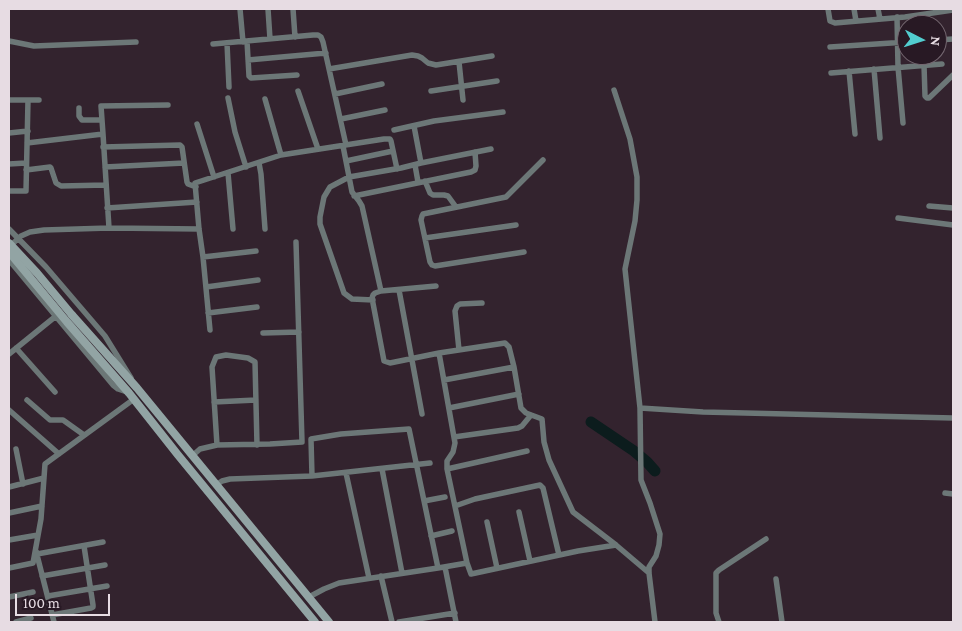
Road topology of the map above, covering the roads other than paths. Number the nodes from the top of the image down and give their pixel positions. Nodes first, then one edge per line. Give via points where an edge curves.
1 (240, 9) edge
2 (268, 9) edge
3 (293, 9) edge
4 (828, 9) edge
5 (854, 9) edge
6 (878, 9) edge
7 (953, 10) edge
8 (929, 11) edge
9 (913, 15) edge
10 (897, 17) edge
11 (880, 19) junction
12 (856, 21) junction
13 (295, 37) junction
14 (270, 39) junction
15 (9, 41) edge
16 (136, 42) dead end
17 (245, 42) junction
18 (227, 43) junction
19 (897, 43) edge
20 (213, 44) dead end
21 (830, 47) dead end
22 (326, 53) junction
23 (492, 56) dead end
24 (248, 60) junction
25 (459, 62) junction
26 (924, 65) joint
27 (898, 67) junction
28 (329, 69) junction
29 (874, 69) junction
30 (849, 71) junction
31 (830, 73) dead end
32 (297, 75) dead end
33 (953, 75) edge
34 (497, 81) dead end
35 (382, 84) dead end
36 (229, 87) dead end
37 (462, 87) junction
38 (614, 90) dead end
39 (298, 91) dead end
40 (431, 91) dead end
41 (335, 94) junction
42 (228, 98) dead end
43 (266, 99) dead end
44 (9, 100) edge
45 (28, 100) junction
46 (39, 100) dead end
47 (463, 100) dead end
48 (168, 106) dead end
49 (79, 108) dead end
50 (385, 110) dead end
51 (503, 112) dead end
52 (340, 119) junction
53 (102, 120) junction
54 (904, 123) dead end
55 (197, 124) dead end
56 (414, 126) junction
57 (394, 130) dead end
58 (28, 132) junction
59 (9, 133) edge
60 (102, 134) junction
61 (855, 134) dead end
62 (880, 138) dead end
63 (27, 143) junction
64 (344, 145) junction
65 (103, 148) junction
66 (318, 149) junction
67 (491, 149) dead end
68 (393, 151) junction
69 (475, 152) junction
70 (281, 155) junction
71 (544, 160) dead end
72 (346, 161) junction
73 (184, 163) junction
74 (259, 163) junction
75 (9, 164) edge
76 (418, 164) junction
77 (26, 167) junction
78 (105, 167) junction
79 (246, 167) junction
80 (397, 169) junction
81 (228, 173) junction
82 (214, 177) junction
83 (349, 177) junction
84 (425, 181) junction
85 (418, 182) junction
86 (106, 185) junction
87 (196, 187) junction
88 (9, 191) edge
89 (354, 196) junction
90 (197, 202) junction
91 (929, 206) dead end
92 (456, 207) junction
93 (107, 208) junction
94 (953, 208) edge
95 (898, 218) dead end
96 (516, 225) dead end
97 (953, 225) edge
98 (108, 228) junction
99 (9, 229) edge
100 (199, 229) junction
101 (233, 229) dead end
102 (265, 229) dead end
103 (18, 238) junction
104 (425, 238) junction
105 (296, 242) dead end
106 (9, 243) edge
107 (9, 247) edge
108 (256, 251) dead end
109 (9, 252) edge
110 (524, 252) dead end
111 (203, 257) junction
112 (9, 260) edge
113 (258, 280) dead end
114 (436, 286) dead end
115 (206, 287) junction
116 (399, 290) junction
117 (381, 292) junction
118 (373, 300) junction
119 (482, 303) dead end
120 (257, 307) dead end
121 (208, 313) junction
122 (56, 316) junction
123 (69, 319) junction
124 (210, 330) dead end
125 (299, 332) junction
126 (263, 333) dead end
127 (11, 350) edge
128 (459, 350) junction
129 (439, 353) junction
130 (411, 359) junction
131 (113, 361) junction
132 (106, 367) junction
133 (514, 367) junction
134 (444, 380) junction
135 (138, 390) junction
136 (55, 392) dead end
137 (519, 394) junction
138 (132, 396) junction
139 (27, 400) dead end
140 (256, 400) junction
141 (214, 402) junction
142 (449, 408) junction
143 (640, 408) junction
144 (9, 410) edge
145 (422, 414) dead end
146 (531, 415) junction
147 (953, 418) edge
148 (84, 435) junction
149 (454, 437) junction
150 (311, 441) junction
151 (302, 442) junction
152 (258, 444) junction
153 (217, 445) junction
154 (16, 449) dead end
155 (526, 451) dead end
156 (59, 454) junction
157 (192, 456) junction
158 (430, 463) dead end
159 (416, 465) junction
160 (382, 468) junction
161 (447, 469) junction
162 (346, 472) junction
163 (208, 474) junction
164 (312, 476) junction
165 (44, 478) junction
166 (199, 481) junction
167 (23, 484) junction
168 (216, 485) junction
169 (9, 487) edge
170 (945, 493) dead end
171 (953, 494) edge
172 (445, 497) dead end
173 (424, 501) junction
174 (42, 506) junction
175 (455, 506) junction
176 (519, 512) dead end
177 (9, 513) edge
178 (487, 522) dead end
179 (452, 531) dead end
180 (38, 535) junction
181 (431, 536) junction
182 (766, 538) dead end
183 (9, 540) edge
184 (103, 542) dead end
185 (616, 545) junction
186 (84, 546) junction
187 (267, 547) junction
188 (36, 552) junction
189 (259, 553) junction
190 (559, 555) junction
191 (530, 561) junction
192 (467, 563) junction
193 (105, 565) dead end
194 (445, 567) junction
195 (9, 568) edge
196 (88, 568) junction
197 (438, 568) junction
198 (497, 568) junction
199 (402, 573) junction
200 (649, 573) junction
201 (42, 576) junction
202 (381, 576) junction
203 (369, 578) junction
204 (776, 579) dead end
205 (107, 586) dead end
206 (91, 588) junction
207 (33, 592) dead end
208 (48, 596) junction
209 (308, 596) junction
210 (9, 597) edge
211 (299, 603) junction
212 (455, 613) junction
213 (52, 614) junction
214 (31, 618) dead end
215 (426, 620) edge
216 (16, 622) edge
217 (54, 622) edge
218 (315, 622) edge
219 (329, 622) edge
220 (392, 622) edge
221 (399, 622) edge
222 (456, 622) edge
223 (654, 622) edge
224 (719, 622) edge
225 (782, 622) edge

1 - 17 street
2 - 14 street
3 - 13 street
4 - 12 street via 830,21
5 - 12 street
6 - 11 street
7 - 8 street
8 - 9 street
10 - 11 street
11 - 12 street
13 - 14 street
13 - 22 street via 318,35
14 - 17 street
15 - 16 street via 34,46
17 - 18 street
17 - 24 street
18 - 20 street
18 - 36 street
19 - 21 street
22 - 24 street
22 - 28 street
23 - 25 street
24 - 32 street via 251,78
25 - 28 street via 436,65 412,55
25 - 37 street
26 - 27 street
26 - 33 street via 927,98
27 - 29 street
27 - 54 street
28 - 41 street
29 - 30 street
29 - 62 street
30 - 31 street
30 - 61 street
34 - 37 street
35 - 41 street
37 - 40 street
37 - 47 street
38 - 143 street via 630,139 637,177 638,200 625,269
39 - 66 street
41 - 52 street
42 - 79 street via 234,132
43 - 70 street
44 - 45 street
45 - 46 street
45 - 58 street
48 - 53 street via 101,106
49 - 53 street via 82,120
50 - 52 street
51 - 56 street
52 - 64 street
53 - 60 street
55 - 82 street
56 - 57 street
56 - 76 street
58 - 59 street
58 - 63 street
60 - 63 street
60 - 65 street
63 - 77 street
64 - 66 street
64 - 68 street via 387,138
64 - 72 street
65 - 73 street via 180,145
65 - 78 street
66 - 70 street
67 - 69 street
68 - 72 street
68 - 80 street
69 - 76 street
69 - 84 street via 475,170
70 - 74 street
71 - 92 street via 506,197
72 - 83 street
73 - 78 street
73 - 87 street via 187,182
74 - 79 street
74 - 102 street
75 - 77 street
76 - 80 street
76 - 85 street
77 - 86 street via 50,167 56,183 61,186
77 - 88 street via 26,191
78 - 86 street
79 - 81 street
80 - 83 street
81 - 82 street
81 - 101 street
82 - 87 street via 195,183
83 - 89 street
83 - 118 street via 330,186 324,197 320,224 344,293 352,299
84 - 85 street
84 - 92 street via 430,193 448,196
85 - 89 street
86 - 93 street
87 - 90 street
89 - 117 street via 362,206
90 - 93 street
90 - 100 street
91 - 94 street
92 - 104 street via 423,214
93 - 98 street
95 - 97 street
96 - 104 street
98 - 100 street
98 - 103 street via 44,230
99 - 103 street
100 - 111 street
103 - 107 street
103 - 135 street via 104,336
104 - 110 street via 430,262 435,266
105 - 125 street
106 - 123 main road, bridge via 37,273
108 - 111 street
109 - 123 main road
111 - 115 street
112 - 122 street
113 - 115 street
114 - 116 street
115 - 121 street
116 - 117 street
116 - 130 street
117 - 118 street via 375,293
118 - 130 street via 384,361
119 - 128 street via 456,306
120 - 121 street
121 - 124 street
122 - 127 street
122 - 138 street via 113,384
123 - 131 main road
123 - 132 main road
125 - 126 street
125 - 151 street
127 - 136 street
128 - 129 street
128 - 133 street via 505,343
129 - 130 street
129 - 134 street
130 - 145 street
131 - 132 main road
131 - 135 main road
132 - 138 main road
133 - 134 street
133 - 137 street
134 - 142 street
135 - 138 main road
135 - 157 main road
137 - 142 street
137 - 146 street via 521,408
138 - 148 street
138 - 166 main road
139 - 148 street via 50,420 63,420
140 - 141 street
140 - 141 street via 256,362 226,355 216,357 212,367
140 - 152 street
141 - 153 street
142 - 149 street
143 - 147 street
143 - 200 street via 641,480 660,534
144 - 156 street
146 - 149 street via 518,428
146 - 185 street via 542,419 549,460 572,512
148 - 156 street
149 - 161 street
150 - 151 street
150 - 159 street via 341,434 408,429
150 - 164 street
151 - 152 street
152 - 153 street
153 - 157 street via 200,449
154 - 167 street
155 - 161 street
156 - 165 street via 45,464
157 - 163 main road
158 - 159 street
159 - 160 street
159 - 173 street
160 - 162 street
160 - 199 street
161 - 175 street
162 - 164 street
162 - 203 street
163 - 166 main road
163 - 168 main road
164 - 168 street via 230,479
165 - 167 street
165 - 174 street
166 - 189 main road
167 - 169 street
168 - 187 main road
170 - 171 street
172 - 173 street
173 - 181 street
174 - 177 street
174 - 180 street
175 - 190 street via 540,485
175 - 192 street
176 - 191 street
178 - 198 street
179 - 181 street
180 - 183 street
180 - 188 street
181 - 197 street
182 - 224 street via 716,573
184 - 186 street
185 - 190 street
185 - 200 street
186 - 188 street
186 - 196 street
187 - 189 main road
187 - 209 main road
188 - 195 street via 33,563
188 - 201 street
189 - 211 main road
190 - 191 street
191 - 198 street
192 - 194 street
192 - 198 street via 472,574
193 - 196 street
194 - 197 street
194 - 212 street
196 - 201 street
196 - 206 street
197 - 199 street
199 - 202 street
200 - 223 street
201 - 208 street
202 - 203 street
202 - 220 street
203 - 209 street via 339,584
204 - 225 street
205 - 206 street
206 - 208 street
206 - 213 street via 91,608
207 - 210 street
208 - 213 street
209 - 211 main road
209 - 219 main road
211 - 218 main road
212 - 215 street
212 - 222 street
213 - 217 street
214 - 216 street
215 - 221 street

